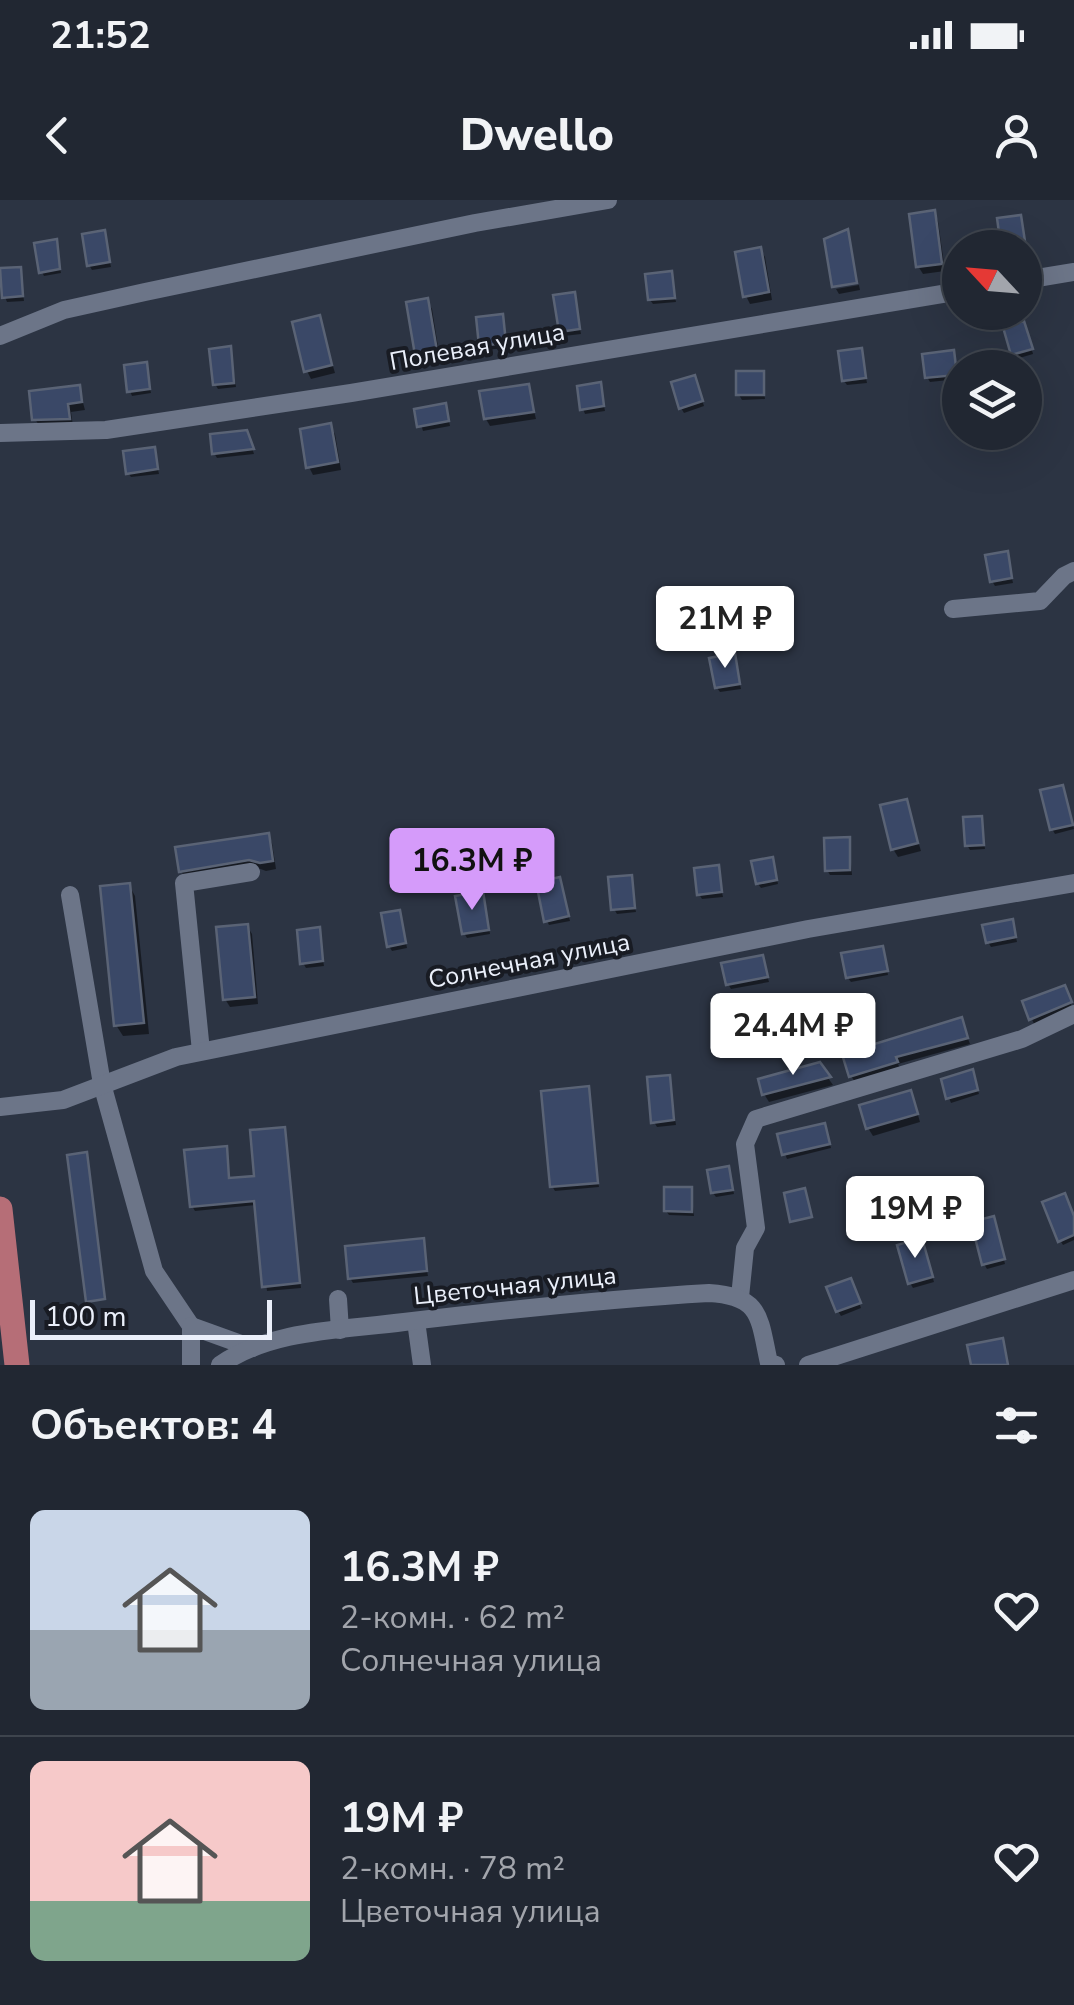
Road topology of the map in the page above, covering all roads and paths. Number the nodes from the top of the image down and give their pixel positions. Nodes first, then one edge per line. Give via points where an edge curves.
1 (608, 200) edge
2 (1074, 272) edge
3 (1042, 277) edge
4 (942, 294) edge
5 (0, 336) edge
6 (0, 432) edge
7 (1074, 571) edge
8 (953, 609) dead end
9 (250, 872) dead end
10 (1074, 882) edge
11 (70, 896) dead end
12 (1074, 1014) edge
13 (201, 1052) junction
14 (102, 1084) junction
15 (0, 1107) edge
16 (0, 1210) edge
17 (1074, 1280) edge
18 (740, 1298) junction
19 (338, 1299) dead end
20 (416, 1321) junction
21 (191, 1326) junction
22 (340, 1330) junction
23 (252, 1348) junction
24 (771, 1364) edge
25 (18, 1365) edge
26 (190, 1365) edge
27 (220, 1365) edge
28 (422, 1365) edge
29 (808, 1365) edge

1 - 5 street via 64,310
2 - 3 street
4 - 6 street, Полевая улица via 124,428
7 - 8 street via 1040,601
9 - 13 street via 184,883
10 - 13 street, Солнечная улица
11 - 14 street
12 - 18 street via 1022,1040 756,1119 745,1144 756,1228 746,1248
13 - 14 street, Солнечная улица
14 - 15 street, Солнечная улица via 63,1100
14 - 21 street via 154,1272
16 - 25 highway
17 - 29 street
18 - 20 street, Цветочная улица via 708,1292
18 - 24 street via 757,1312
19 - 22 street
20 - 22 street, Цветочная улица
20 - 28 street
21 - 23 street
21 - 26 street
22 - 23 street, Цветочная улица
23 - 27 street, Цветочная улица

